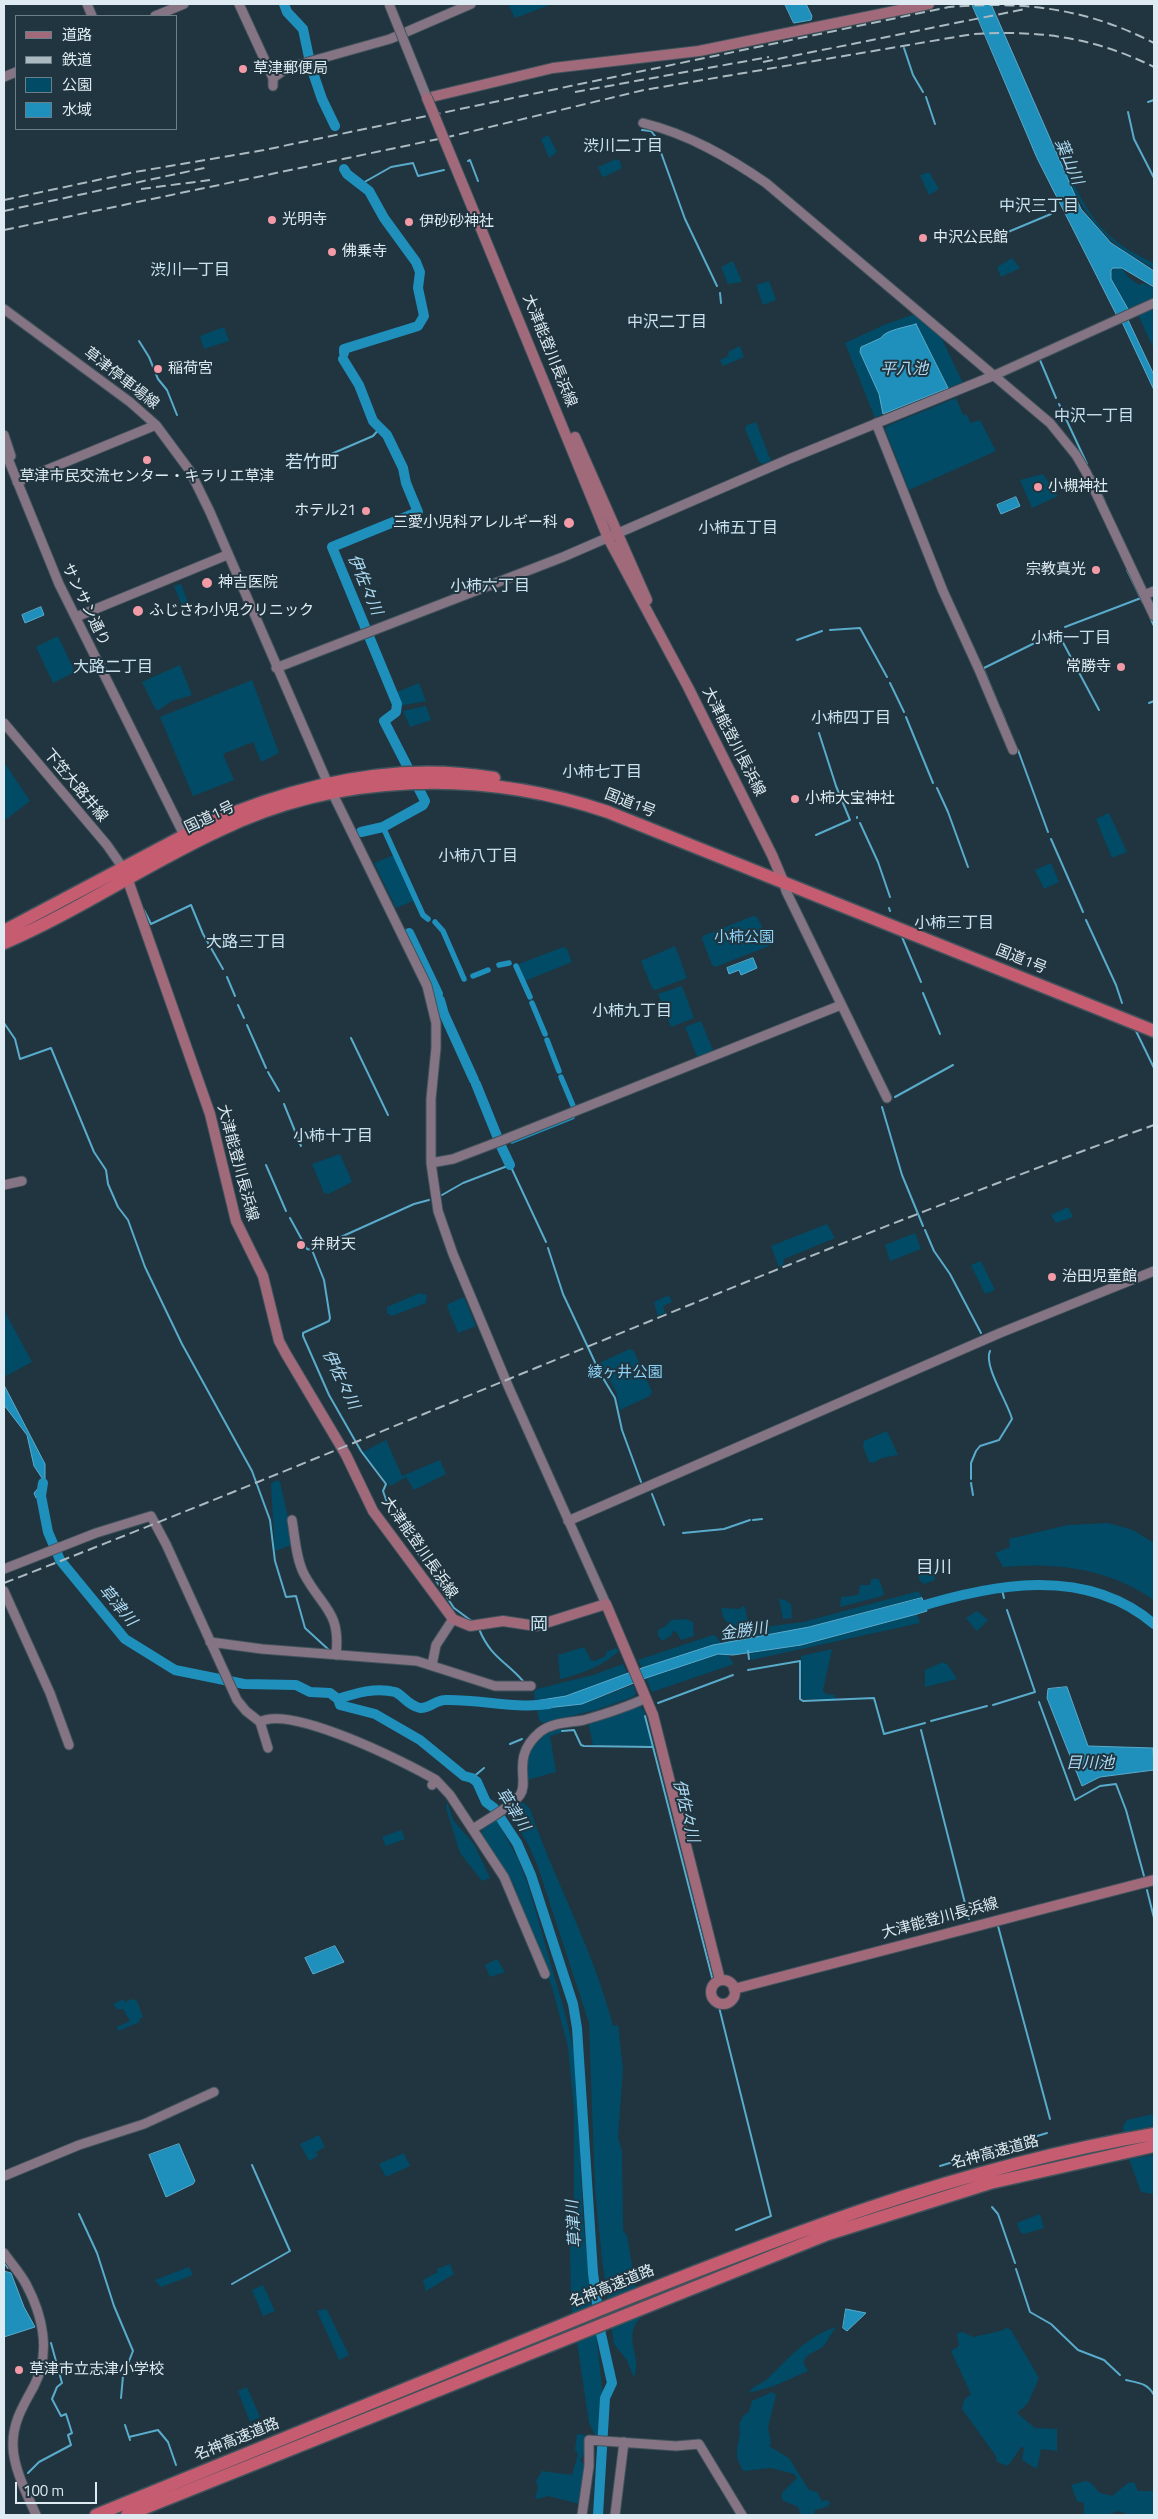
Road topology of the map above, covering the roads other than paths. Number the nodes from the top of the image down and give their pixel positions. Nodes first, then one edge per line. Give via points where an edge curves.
1 (184, 4) edge
2 (239, 4) edge
3 (389, 4) edge
4 (395, 4) edge
5 (471, 4) edge
6 (929, 4) edge
7 (157, 15) edge
8 (430, 97) junction
9 (643, 123) dead end
10 (1154, 303) edge
11 (4, 309) edge
12 (995, 375) junction
13 (876, 424) junction
14 (156, 425) junction
15 (4, 435) edge
16 (4, 449) edge
17 (4, 464) edge
18 (17, 482) junction
19 (613, 536) junction
20 (227, 555) junction
21 (1154, 591) edge
22 (1144, 595) junction
23 (1154, 616) edge
24 (76, 617) junction
25 (276, 668) junction
26 (4, 723) edge
27 (1012, 750) dead end
28 (330, 789) junction
29 (187, 841) junction
30 (126, 874) junction
31 (781, 878) junction
32 (4, 931) edge
33 (4, 943) edge
34 (841, 1005) junction
35 (1154, 1023) edge
36 (1154, 1031) edge
37 (887, 1098) dead end
38 (431, 1163) junction
39 (22, 1181) dead end
40 (4, 1185) edge
41 (1154, 1271) edge
42 (292, 1520) dead end
43 (568, 1521) junction
44 (4, 1569) edge
45 (4, 1591) edge
46 (606, 1604) junction
47 (453, 1619) junction
48 (212, 1646) junction
49 (336, 1655) junction
50 (432, 1665) junction
51 (531, 1686) dead end
52 (645, 1694) junction
53 (260, 1722) junction
54 (69, 1745) dead end
55 (268, 1748) dead end
56 (473, 1828) junction
57 (1154, 1880) edge
58 (545, 1974) dead end
59 (720, 1980) junction
60 (734, 1989) junction
61 (214, 2092) dead end
62 (1154, 2134) edge
63 (1134, 2143) junction
64 (1154, 2146) edge
65 (1066, 2158) junction
66 (4, 2176) edge
67 (4, 2253) edge
68 (625, 2442) junction
69 (36, 2515) edge
70 (96, 2515) edge
71 (127, 2515) edge
72 (582, 2515) edge
73 (615, 2515) edge
74 (742, 2515) edge

1 - 7 street
2 - 5 street via 273,82 287,68 390,39
3 - 8 street, bridge
4 - 8 street
6 - 8 main road via 699,51 553,68
8 - 19 main road, 大津能登川長浜線, bridge
9 - 12 street via 714,151 766,183
10 - 12 street
11 - 14 street, 草津停車場線 via 130,402
12 - 13 street
12 - 22 street via 1050,422 1076,455
13 - 19 street
13 - 27 street
14 - 18 street
14 - 20 street, 草津停車場線 via 190,470
15 - 18 street, サンサン通り via 18,475
16 - 18 street
17 - 18 street, サンサン通り via 8,475
18 - 24 street, サンサン通り via 52,569
19 - 25 street
19 - 31 main road, 大津能登川長浜線 via 642,603
20 - 24 street
20 - 25 street, 草津停車場線
21 - 22 street
22 - 23 street
24 - 29 street, サンサン通り
25 - 28 street, 草津停車場線
26 - 30 street, 下笠大路井線 via 107,845
28 - 29 highway, 国道1号 via 298,790 233,812
28 - 31 highway, 国道1号 via 366,776 492,785 555,796 608,812
28 - 38 street, 草津停車場線 via 432,1001 436,1048 431,1099
29 - 30 highway, 国道1号
30 - 32 highway, 国道1号
30 - 33 highway, 国道1号
30 - 47 main road, 大津能登川長浜線 via 210,1114 236,1221 263,1276 279,1341 346,1455 372,1511
31 - 34 street
31 - 35 highway, 国道1号
31 - 36 highway, 国道1号
34 - 37 street
34 - 38 street via 503,1140 453,1159
38 - 43 street, 草津停車場線 via 438,1211 453,1254
39 - 40 street
41 - 43 street via 1000,1333
42 - 49 street via 303,1572 333,1617
43 - 46 street, 草津停車場線
44 - 48 street via 151,1516
45 - 54 street via 50,1693
46 - 47 main road, 大津能登川長浜線 via 536,1626 503,1621 470,1626
46 - 52 main road
47 - 50 street via 436,1645
48 - 49 street
48 - 53 street via 241,1706
49 - 50 street
50 - 51 street via 495,1686
52 - 56 street via 584,1720 555,1725 540,1733 524,1754 521,1792
52 - 59 main road via 671,1782
53 - 55 street
53 - 56 street via 286,1721 338,1733 434,1782 450,1795
56 - 58 street via 510,1887
57 - 60 main road, 大津能登川長浜線
59 - 60 main road via 730,1982
59 - 60 main road, 大津能登川長浜線 via 710,1991 718,2003 729,2002 734,1996
61 - 66 street via 144,2124 79,2145
62 - 63 highway, 名神高速道路
63 - 64 highway, 名神高速道路
63 - 65 highway, 名神高速道路
65 - 70 highway, 名神高速道路 via 985,2171 862,2208 657,2286
65 - 71 highway, 名神高速道路 via 867,2220 658,2300
67 - 69 street via 26,2285 42,2327 44,2348 40,2374 18,2416 13,2447 20,2476
68 - 72 street via 589,2440
68 - 73 street
68 - 74 street via 676,2446 699,2444

